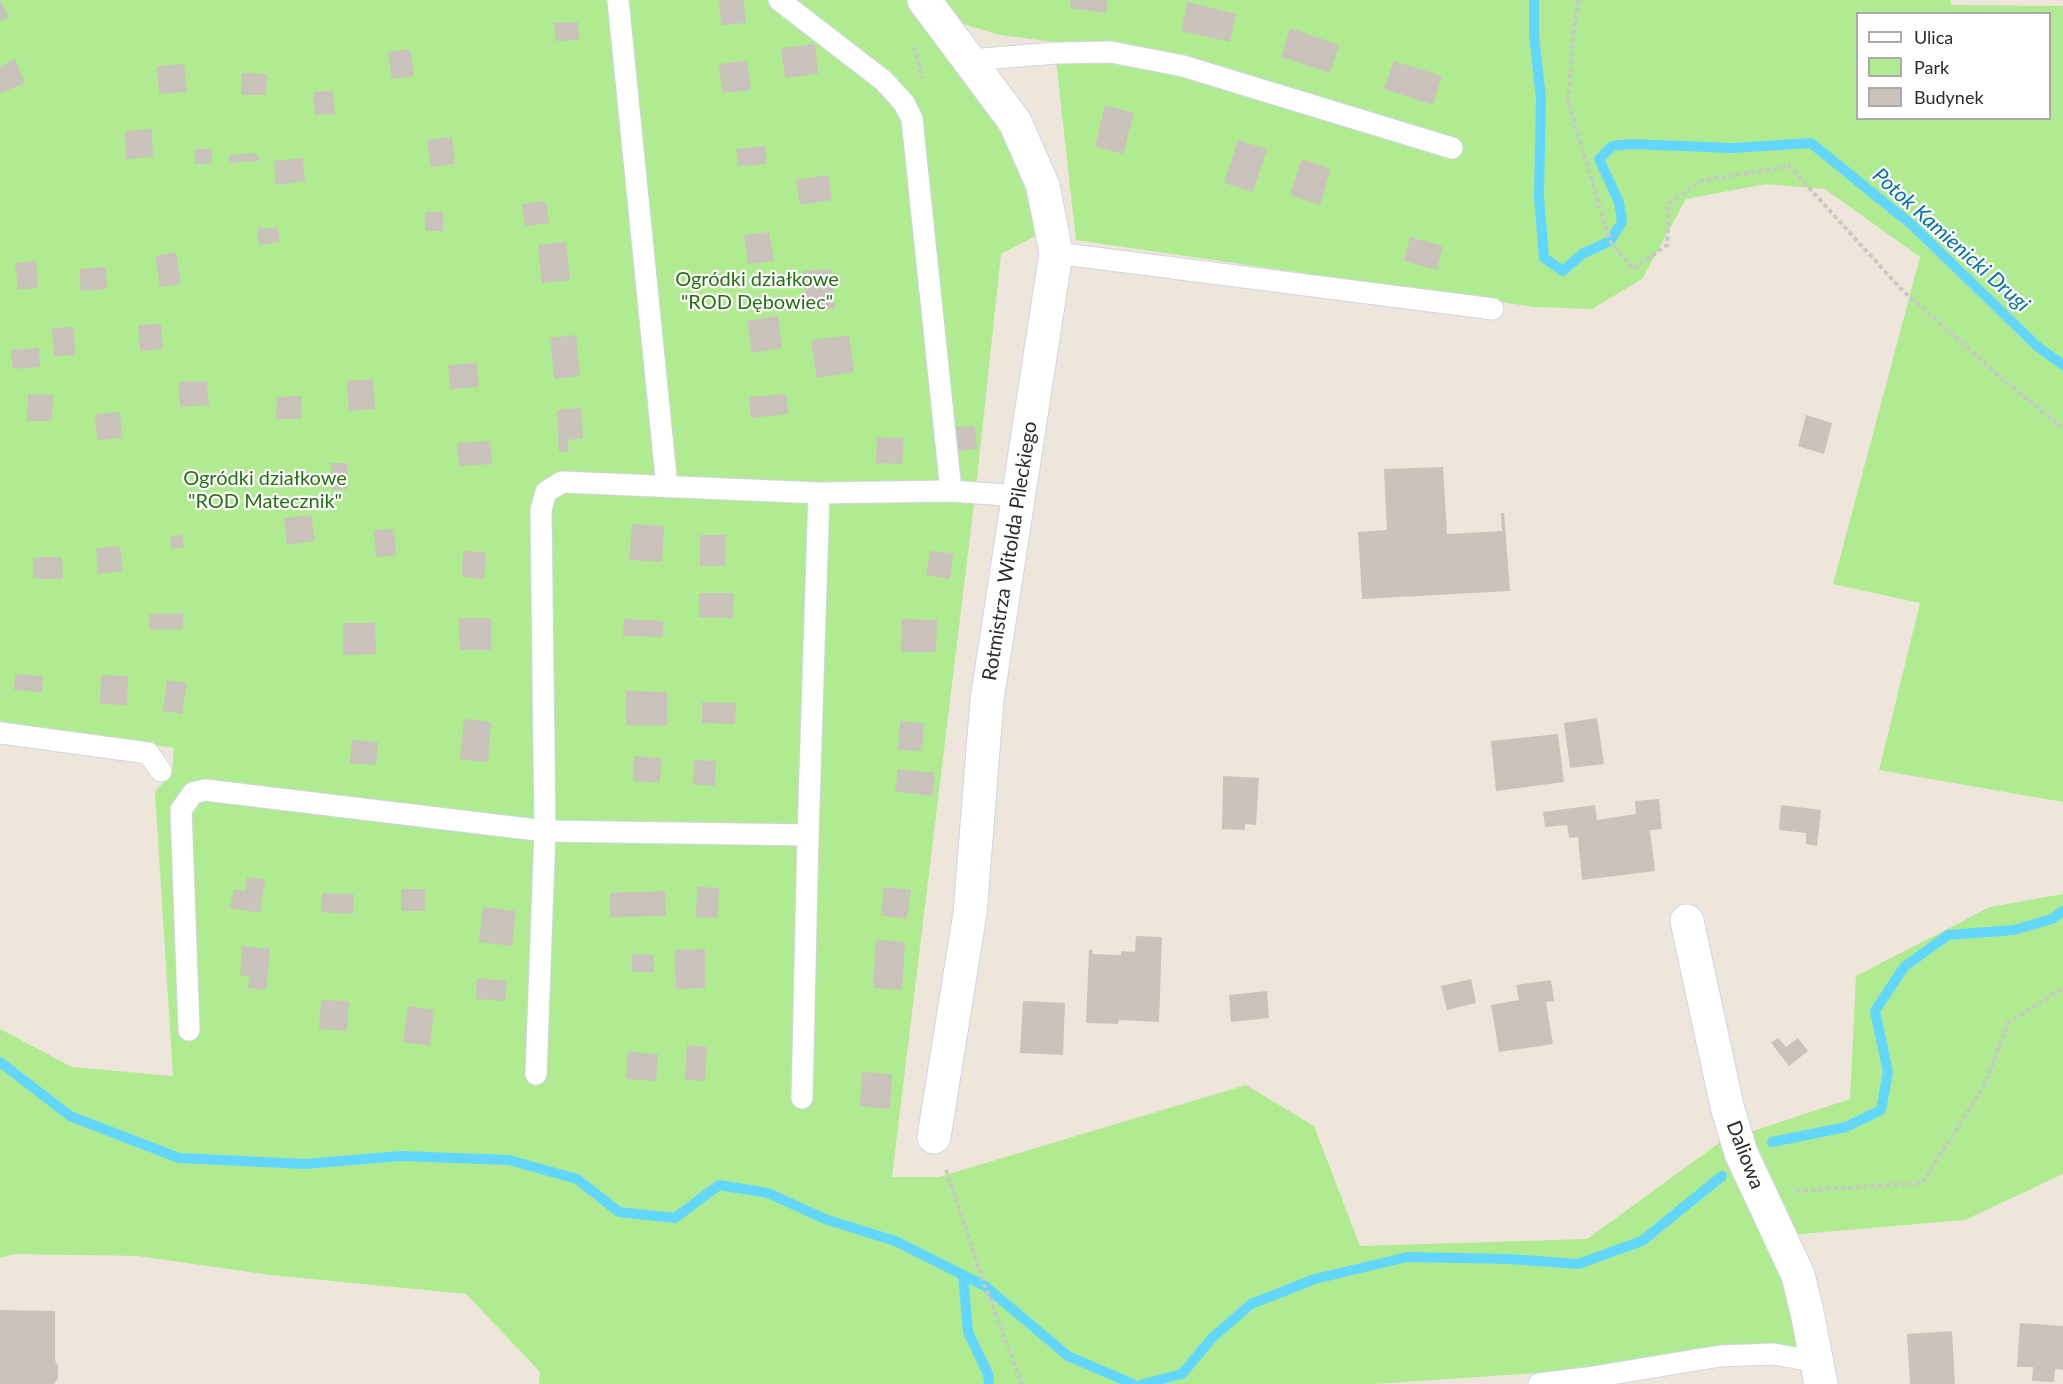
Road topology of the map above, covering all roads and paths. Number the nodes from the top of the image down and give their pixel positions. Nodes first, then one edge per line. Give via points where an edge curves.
1 (618, 0) edge
2 (779, 0) edge
3 (924, 0) edge
4 (1579, 0) edge
5 (970, 60) junction
6 (1452, 148) dead end
7 (1056, 253) junction
8 (1493, 309) dead end
9 (2063, 428) edge
10 (667, 487) junction
11 (951, 491) junction
12 (819, 493) junction
13 (1019, 496) junction
14 (0, 733) edge
15 (161, 771) dead end
16 (545, 831) junction
17 (808, 835) junction
18 (1687, 921) dead end
19 (2063, 988) edge
20 (189, 1030) dead end
21 (536, 1074) dead end
22 (802, 1098) dead end
23 (934, 1137) joint
24 (1759, 1194) junction
25 (1819, 1373) edge
26 (1022, 1384) edge
27 (1539, 1384) edge

1 - 10 lane
2 - 11 lane via 885,81 912,119
3 - 5 street, Rotmistrza Witolda Pileckiego
4 - 9 path via 1568,101 1610,241 1633,269 1667,244 1669,203 1701,182 1789,166 1901,289
5 - 6 lane via 1111,52 1184,66
5 - 7 street, Rotmistrza Witolda Pileckiego via 1015,122 1043,186
7 - 8 lane
7 - 13 street, Rotmistrza Witolda Pileckiego
10 - 12 lane
10 - 16 lane via 562,482 546,492 541,510
11 - 12 lane
11 - 13 lane
12 - 17 lane
13 - 23 street, Rotmistrza Witolda Pileckiego via 987,700 970,913
14 - 15 lane via 148,753
16 - 17 lane
16 - 20 lane via 205,790 193,793 181,810
16 - 21 lane
17 - 22 lane
18 - 24 street, Daliowa via 1727,1106
19 - 24 path via 2008,1023 1984,1086 1922,1183
23 - 26 path
24 - 25 street, Daliowa via 1798,1275
25 - 27 lane via 1774,1354 1720,1356

